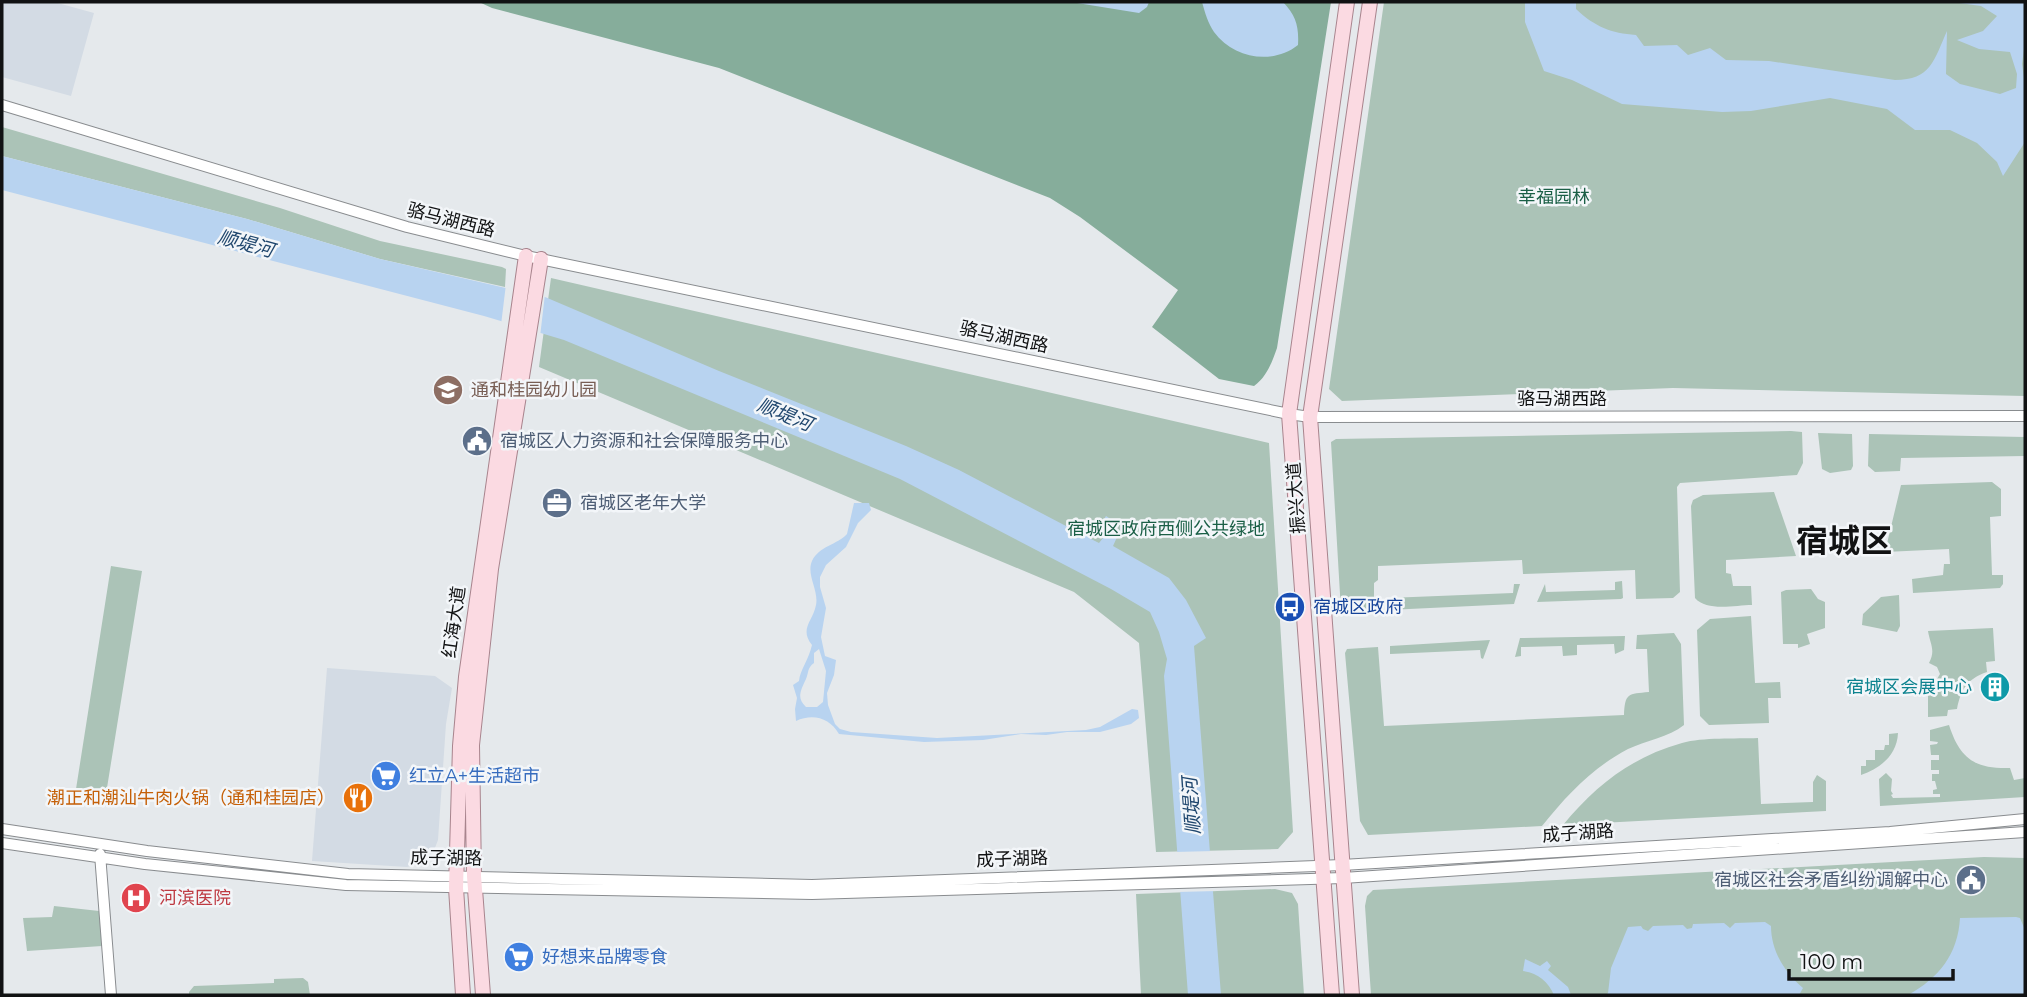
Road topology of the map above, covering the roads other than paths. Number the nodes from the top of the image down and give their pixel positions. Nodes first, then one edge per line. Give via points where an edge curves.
1 (1347, 2) edge
2 (1370, 2) edge
3 (2, 105) edge
4 (526, 256) junction
5 (541, 259) junction
6 (1289, 414) junction
7 (2025, 416) edge
8 (1310, 417) junction
9 (2025, 820) edge
10 (2, 829) edge
11 (2025, 832) edge
12 (2, 843) edge
13 (100, 844) junction
14 (100, 858) junction
15 (1323, 872) junction
16 (1343, 872) junction
17 (456, 882) junction
18 (475, 882) junction
19 (111, 995) edge
20 (463, 995) edge
21 (483, 995) edge
22 (1332, 995) edge
23 (1352, 995) edge

1 - 6 main road, 振兴大道
2 - 8 main road, 振兴大道
3 - 4 street, 骆马湖西路 via 407,227
4 - 5 street, 骆马湖西路
4 - 17 main road, 红海大道 via 466,677
5 - 6 street, 骆马湖西路
5 - 18 main road, 红海大道 via 491,569 472,745
6 - 8 street, 骆马湖西路
6 - 15 main road, 振兴大道
7 - 8 street, 骆马湖西路
8 - 16 main road, 振兴大道
9 - 16 street, 成子湖路
10 - 13 street, 成子湖路
11 - 16 street, 成子湖路
12 - 14 street, 成子湖路
13 - 14 street
13 - 17 street, 成子湖路 via 348,874
14 - 17 street, 成子湖路 via 346,885
14 - 19 street
15 - 16 street, 成子湖路
15 - 18 street, 成子湖路 via 1245,868 812,885
15 - 18 street, 成子湖路 via 1247,881 812,894
15 - 22 main road, 振兴大道
16 - 23 main road, 振兴大道
17 - 18 street, 成子湖路
17 - 20 main road, 红海大道
18 - 21 main road, 红海大道

